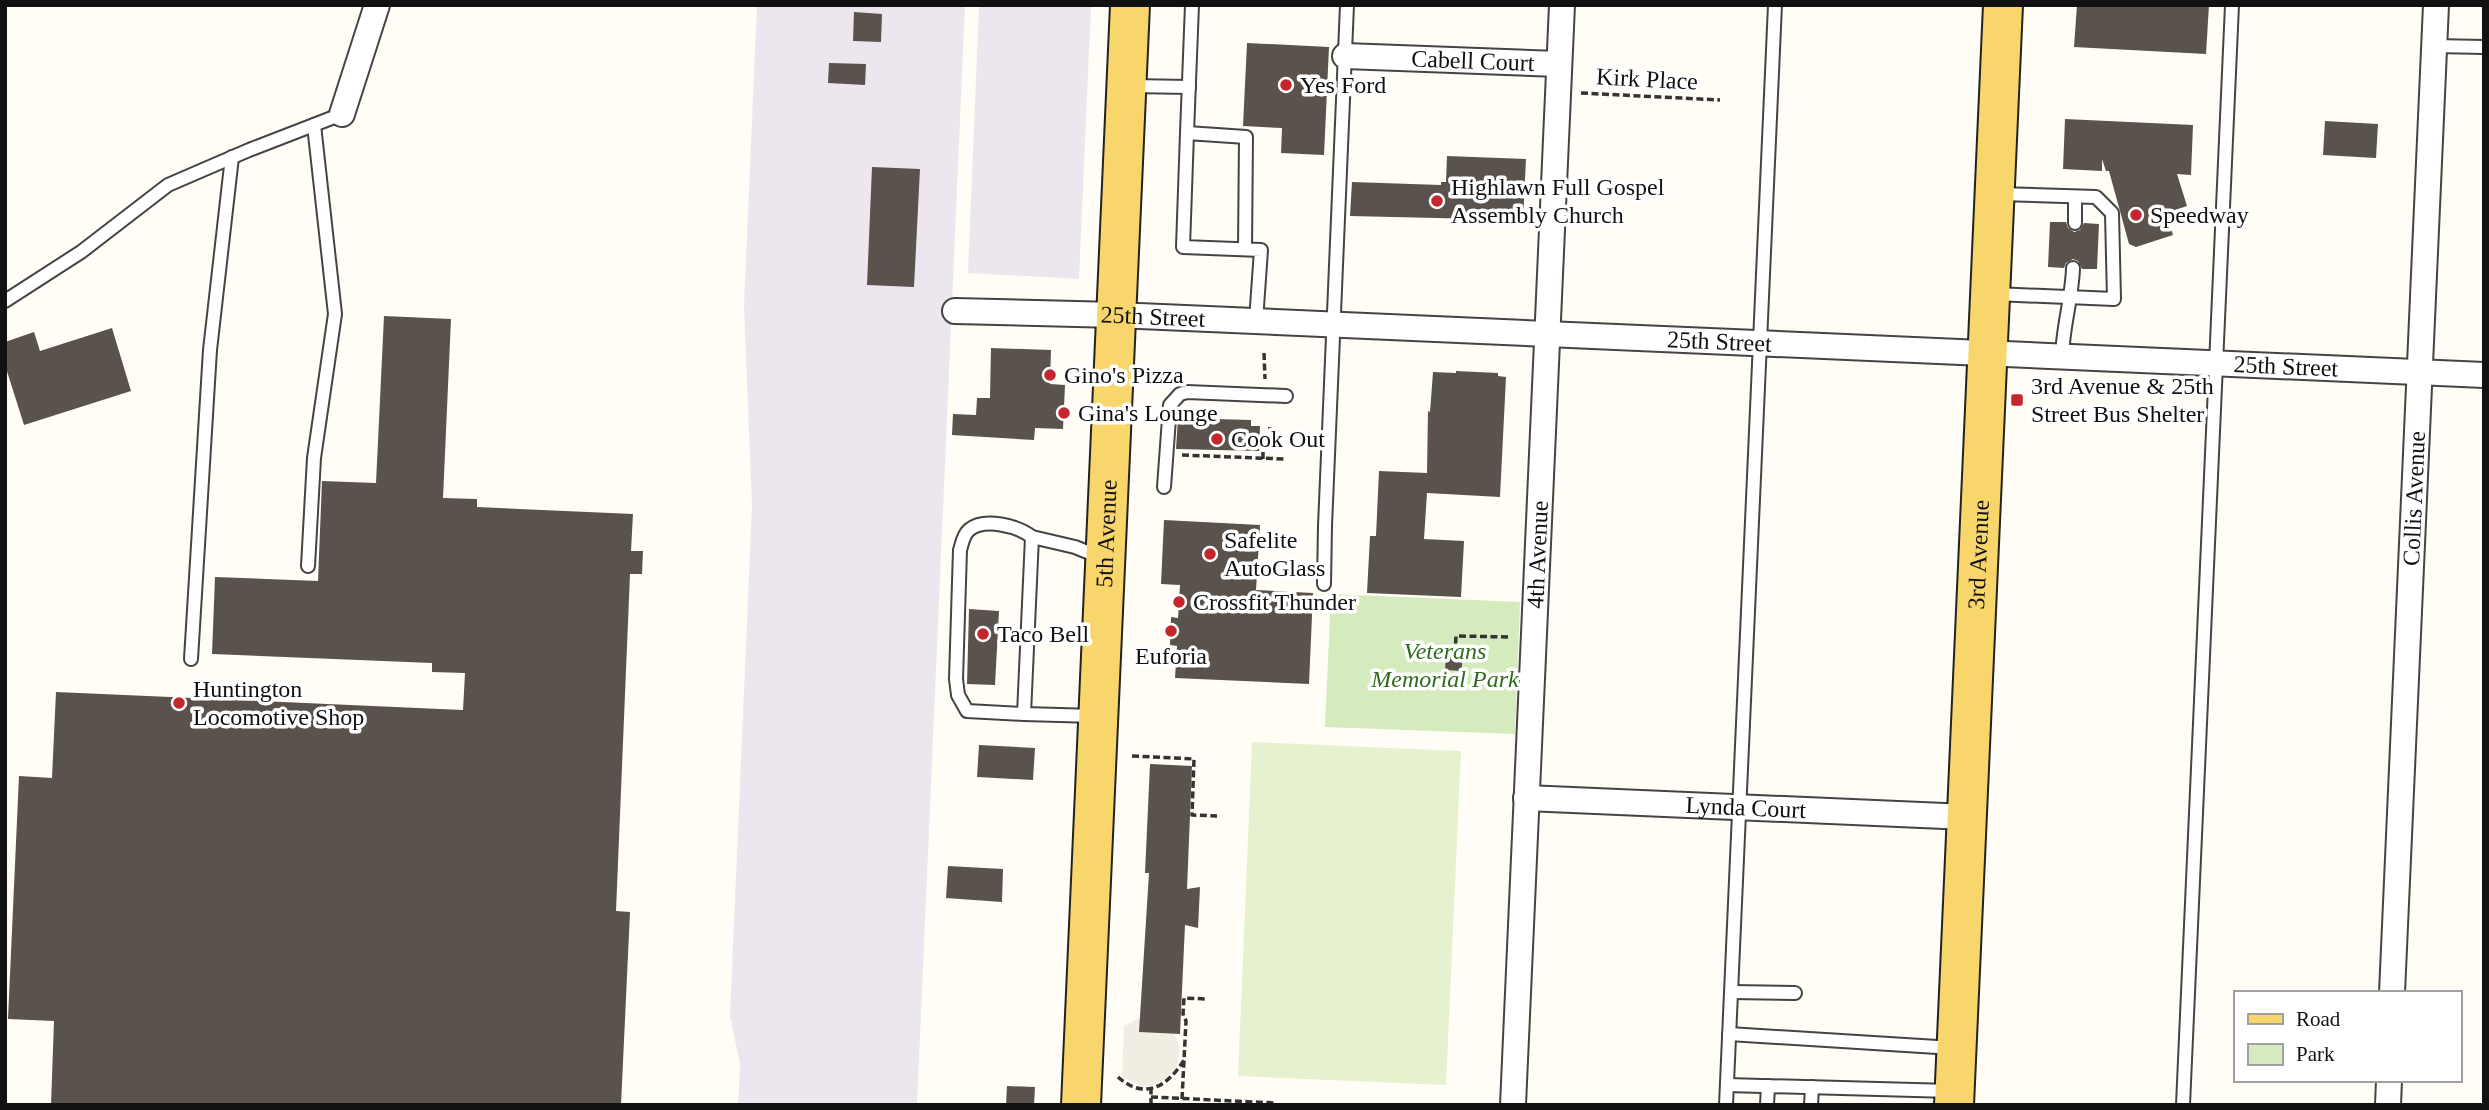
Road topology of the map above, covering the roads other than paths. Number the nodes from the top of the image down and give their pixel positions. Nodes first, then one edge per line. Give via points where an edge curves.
1 (377, 5) edge
2 (1130, 5) edge
3 (1192, 5) edge
4 (1347, 5) edge
5 (1562, 5) edge
6 (1775, 5) edge
7 (2003, 5) edge
8 (2232, 5) edge
9 (2436, 5) edge
10 (2434, 46) junction
11 (2484, 47) edge
12 (1345, 56) junction
13 (1559, 64) junction
14 (1127, 86) junction
15 (1189, 88) junction
16 (342, 114) joint
17 (314, 125) junction
18 (1187, 132) junction
19 (232, 157) junction
20 (1994, 194) junction
21 (2076, 197) junction
22 (2075, 223) dead end
23 (1245, 249) junction
24 (2073, 268) dead end
25 (1990, 294) junction
26 (2072, 298) junction
27 (5, 301) edge
28 (955, 311) dead end
29 (1116, 315) junction
30 (1256, 321) junction
31 (1334, 325) junction
32 (1548, 335) junction
33 (1760, 343) junction
34 (1987, 353) junction
35 (2062, 356) junction
36 (2214, 364) junction
37 (2420, 372) junction
38 (2484, 375) edge
39 (1286, 396) dead end
40 (1164, 487) dead end
41 (1032, 537) junction
42 (1105, 560) junction
43 (308, 566) dead end
44 (1324, 584) dead end
45 (191, 659) dead end
46 (1024, 714) junction
47 (1098, 716) junction
48 (1526, 798) junction
49 (1739, 807) junction
50 (1967, 817) junction
51 (2392, 991) edge
52 (1732, 992) junction
53 (1795, 993) dead end
54 (1729, 1034) junction
55 (1957, 1048) junction
56 (2389, 1082) edge
57 (1727, 1085) junction
58 (1768, 1086) junction
59 (1812, 1087) junction
60 (1955, 1098) edge
61 (1081, 1105) edge
62 (1513, 1105) edge
63 (1726, 1105) edge
64 (1767, 1105) edge
65 (1811, 1105) edge
66 (2183, 1105) edge
67 (2388, 1105) edge

1 - 16 street
2 - 14 main road, 5th Avenue
3 - 15 lane
4 - 12 lane
5 - 13 street, 4th Avenue
6 - 33 lane
7 - 20 main road, 3rd Avenue
8 - 36 lane
9 - 10 street, Collis Avenue
10 - 11 lane
10 - 37 street, Collis Avenue
12 - 13 street, Cabell Court
12 - 31 lane
13 - 32 street, 4th Avenue
14 - 15 lane
14 - 29 main road, 5th Avenue
15 - 18 lane
16 - 17 lane
17 - 19 lane
17 - 43 lane via 335,314 314,458
18 - 23 lane via 1246,137
18 - 23 lane via 1183,247
19 - 27 lane via 168,185 82,252
19 - 45 lane via 210,350
20 - 21 lane
20 - 25 main road, 3rd Avenue
21 - 22 lane
21 - 26 lane via 2096,198 2112,214 2114,299
23 - 30 lane via 1261,250
24 - 26 lane
25 - 26 lane
25 - 34 main road, 3rd Avenue
26 - 35 lane via 2063,329
28 - 29 street, 25th Street
29 - 30 street, 25th Street
29 - 42 main road, 5th Avenue
30 - 31 street, 25th Street
31 - 32 street, 25th Street
31 - 44 lane
32 - 33 street, 25th Street
32 - 48 street, 4th Avenue
33 - 34 street, 25th Street
33 - 49 lane
34 - 35 street, 25th Street
34 - 50 main road, 3rd Avenue
35 - 36 street, 25th Street
36 - 37 street, 25th Street
36 - 66 lane
37 - 38 street, 25th Street
37 - 51 street, Collis Avenue
39 - 40 lane via 1180,394 1170,405
41 - 42 lane
41 - 46 lane
41 - 46 lane via 1010,526 985,525 971,528 960,551 958,695 967,711
42 - 47 main road, 5th Avenue
46 - 47 lane
47 - 61 main road, 5th Avenue
48 - 49 street, Lynda Court
48 - 62 street, 4th Avenue
49 - 50 street, Lynda Court
49 - 52 lane
50 - 55 main road, 3rd Avenue
52 - 53 lane
52 - 54 lane
54 - 55 lane
54 - 57 lane
55 - 60 main road, 3rd Avenue
56 - 67 street
57 - 58 lane
57 - 63 lane
58 - 59 lane
58 - 64 lane
59 - 60 lane
59 - 65 lane

